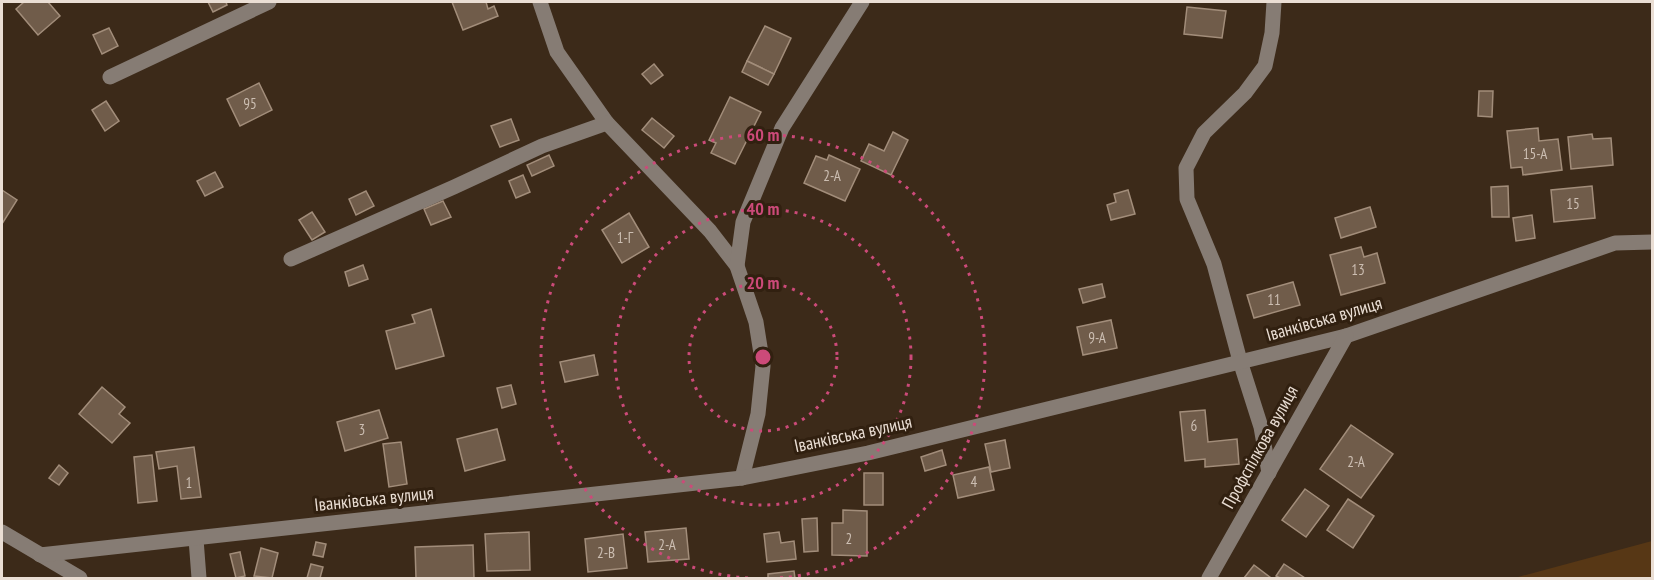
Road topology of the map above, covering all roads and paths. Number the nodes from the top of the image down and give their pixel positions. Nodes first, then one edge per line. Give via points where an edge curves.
1 (269, 2) edge
2 (540, 2) edge
3 (862, 2) edge
4 (1274, 2) edge
5 (110, 77) dead end
6 (607, 123) junction
7 (1653, 242) edge
8 (291, 259) dead end
9 (736, 266) junction
10 (1346, 336) junction
11 (1240, 362) junction
12 (1269, 473) junction
13 (742, 478) junction
14 (2, 532) edge
15 (196, 538) junction
16 (40, 555) junction
17 (80, 579) edge
18 (199, 579) edge
19 (1209, 579) edge

1 - 5 street
2 - 6 street via 557,52
3 - 9 street via 782,128 743,222
4 - 11 street via 1265,66 1245,93 1204,133 1186,168 1187,199 1214,264
6 - 8 street via 542,146
6 - 9 street via 710,231
7 - 10 street, Іванківська вулиця via 1615,243
9 - 13 street via 756,322 763,366 758,414
10 - 11 street, Іванківська вулиця
10 - 12 street, Профспілкова вулиця
11 - 12 street via 1262,427
11 - 13 street, Іванківська вулиця via 868,453
12 - 19 street, Профспілкова вулиця
13 - 15 street, Іванківська вулиця
14 - 16 street
15 - 16 street, Іванківська вулиця
15 - 18 street
16 - 17 street

